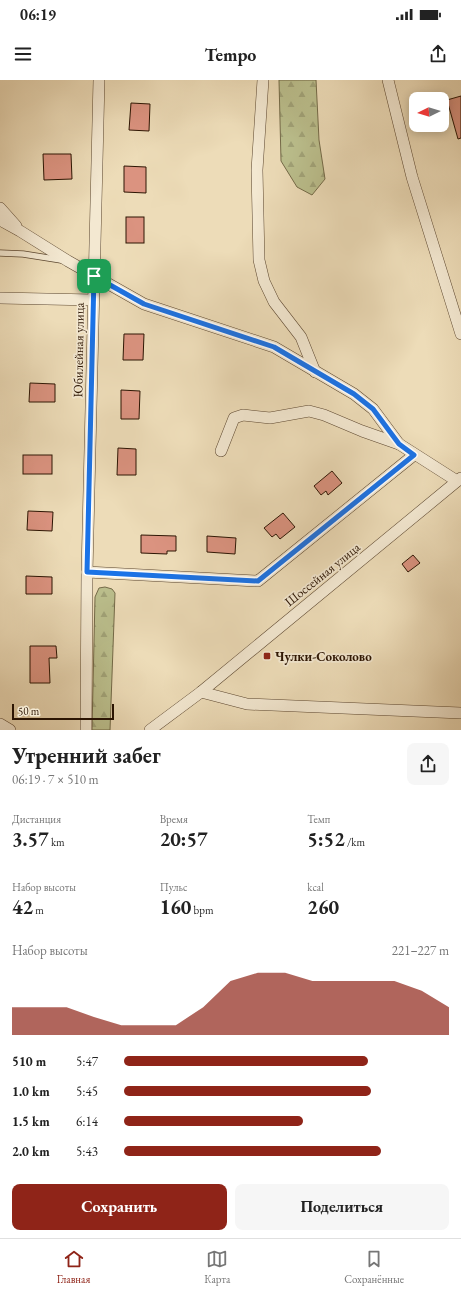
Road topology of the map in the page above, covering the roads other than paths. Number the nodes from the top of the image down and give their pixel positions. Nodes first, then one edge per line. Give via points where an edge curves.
1 (99, 80) edge
2 (263, 80) edge
3 (388, 80) edge
4 (0, 208) edge
5 (0, 220) edge
6 (20, 231) junction
7 (0, 253) edge
8 (68, 262) junction
9 (94, 276) junction
10 (0, 298) edge
11 (93, 300) junction
12 (461, 334) edge
13 (315, 372) junction
14 (399, 444) junction
15 (221, 451) dead end
16 (414, 455) junction
17 (459, 480) edge
18 (87, 572) junction
19 (201, 692) junction
20 (461, 713) edge
21 (0, 724) edge
22 (10, 730) edge
23 (86, 730) edge
24 (150, 730) edge

1 - 9 street, Юбилейная улица
2 - 13 street via 257,170 259,260 264,281 274,302 301,337
3 - 12 street via 412,177
4 - 6 street
5 - 6 street
6 - 8 street
7 - 8 lane via 23,254
8 - 9 street
9 - 11 street, Юбилейная улица
9 - 13 street via 144,304 274,347
10 - 11 street
11 - 18 street, Юбилейная улица
13 - 14 street via 354,394 373,409
14 - 15 street via 309,411 270,418 243,415 234,418
14 - 16 street
16 - 17 street
16 - 18 street via 258,581
17 - 19 street, Шоссейная улица
18 - 23 street, Юбилейная улица
19 - 20 street via 247,704
19 - 24 street, Шоссейная улица
21 - 22 street

